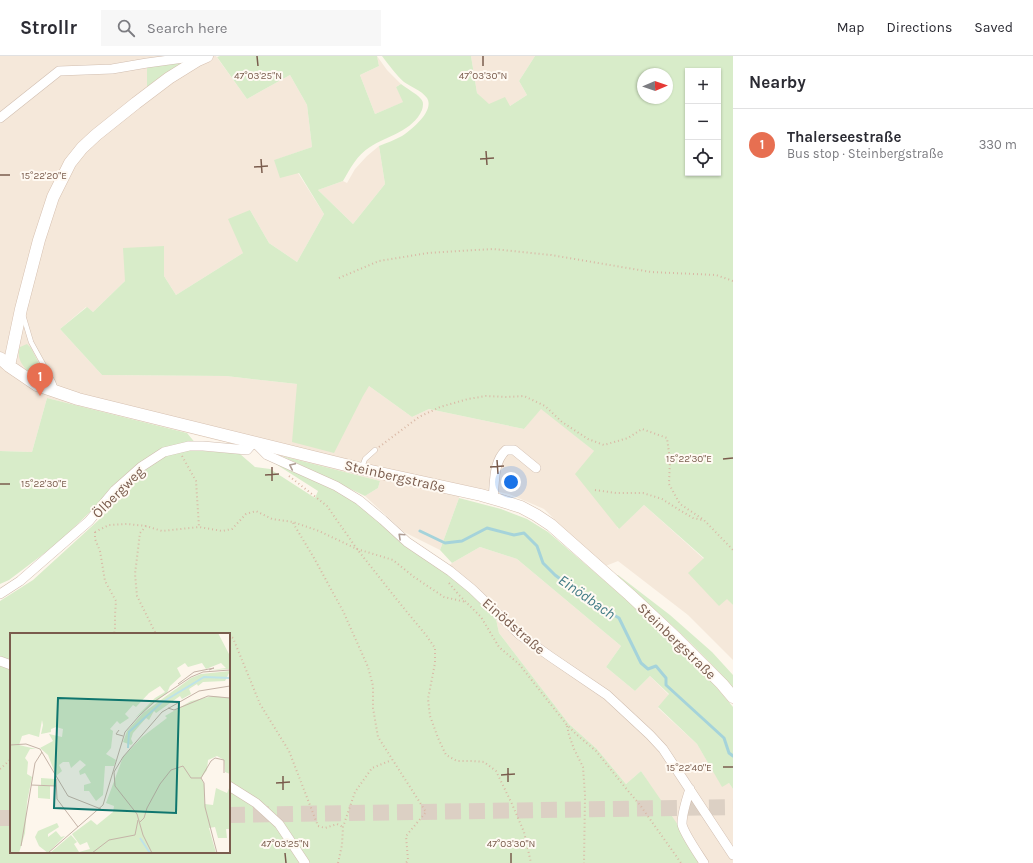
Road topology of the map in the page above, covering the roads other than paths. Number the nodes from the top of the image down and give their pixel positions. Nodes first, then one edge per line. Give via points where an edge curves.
1 (202, 58) edge
2 (147, 59) edge
3 (0, 118) edge
4 (21, 309) junction
5 (4, 362) edge
6 (58, 392) junction
7 (254, 442) junction
8 (375, 450) road end
9 (536, 468) dead end
10 (362, 469) junction
11 (494, 498) junction
12 (0, 594) edge
13 (0, 661) edge
14 (10, 665) edge
15 (733, 697) edge
16 (230, 787) edge
17 (690, 789) junction
18 (733, 855) edge
19 (305, 863) edge
20 (704, 863) edge

1 - 2 street
1 - 4 main road via 169,78 101,130 70,163 53,197
2 - 3 street via 112,69 59,71
4 - 5 main road via 11,358
4 - 6 lane via 31,342
5 - 6 main road, Steinbergstraße via 37,385
6 - 7 main road, Steinbergstraße
7 - 10 main road, Steinbergstraße
7 - 12 street, Ölbergweg via 247,450 189,446 164,452 141,467 115,490 89,521 20,581
17 -> 7 street, Einödstraße via 663,749 607,695 520,635 472,589 407,542 359,500 336,486 267,454
8 - 10 lane via 365,459
9 - 11 street via 514,450 506,450 497,465
10 - 11 main road, Steinbergstraße
11 - 15 main road, Steinbergstraße via 521,507 552,525 678,639
13 - 14 street
16 - 19 street via 256,803 279,824
17 - 18 street, Einödstraße
17 - 20 street via 682,825

